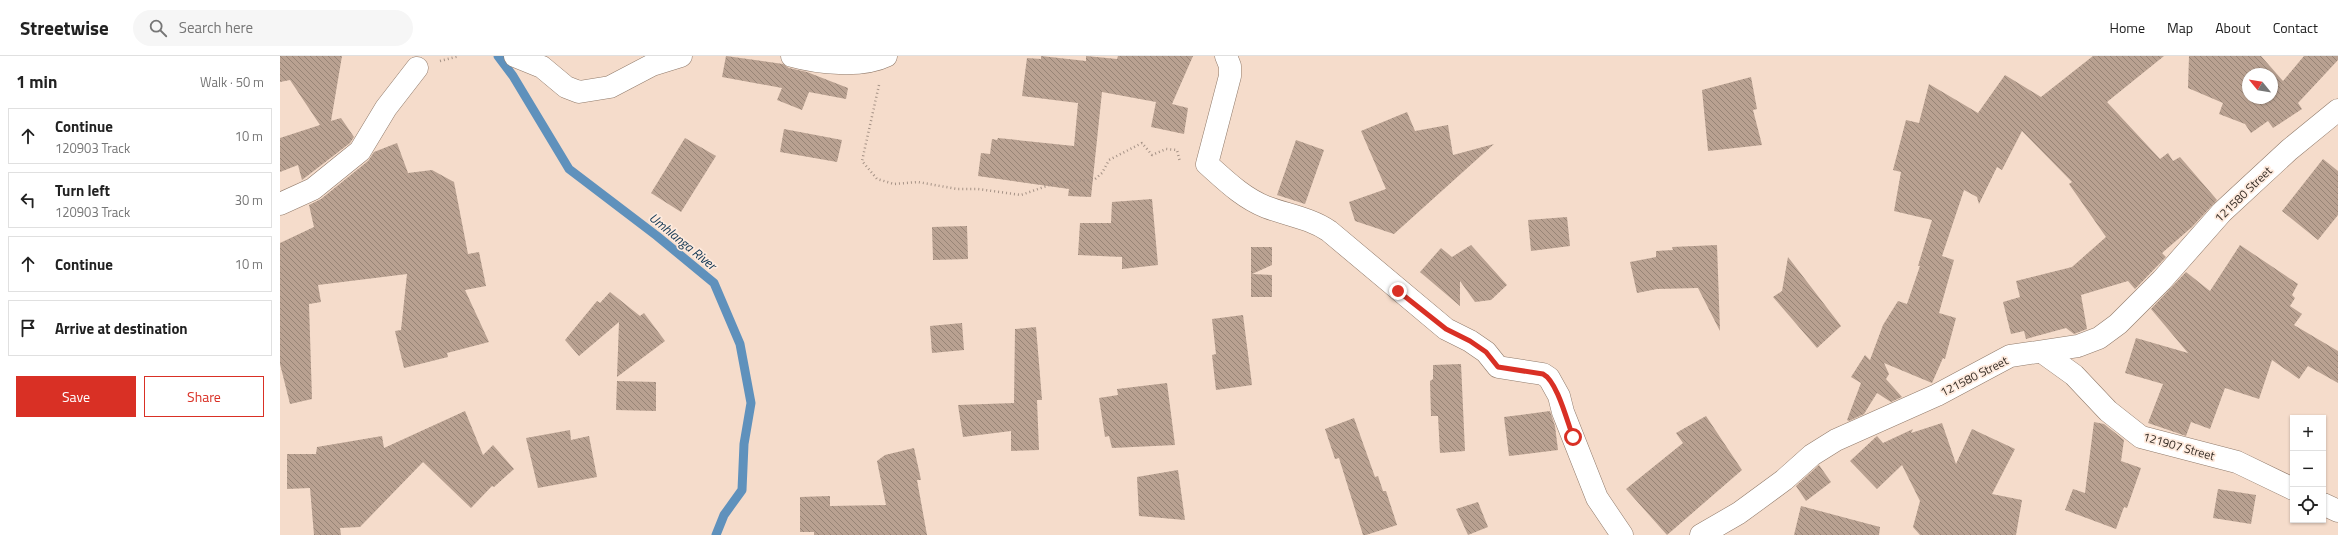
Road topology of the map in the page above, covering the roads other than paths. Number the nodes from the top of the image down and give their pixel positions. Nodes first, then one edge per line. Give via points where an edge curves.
1 (515, 56) edge
2 (681, 56) edge
3 (792, 56) edge
4 (1226, 56) edge
5 (885, 57) edge
6 (417, 68) dead end
7 (2338, 110) edge
8 (280, 204) edge
9 (2042, 352) junction
10 (2290, 488) edge
11 (2326, 505) edge
12 (2338, 511) edge
13 (1622, 535) edge
14 (1701, 535) edge

1 - 2 street via 542,67 566,87 579,92 610,87 652,65
3 - 5 street via 810,61 855,63
4 - 13 street via 1230,76 1207,164 1230,185 1254,201 1320,226 1446,329 1486,352 1498,367 1543,374 1549,378 1559,396 1597,498
6 - 8 street via 386,108 360,152 313,189
7 - 9 street, 121580 Street via 2289,150 2222,212 2162,280 2118,324 2078,346
9 - 10 street, 121907 Street via 2074,375 2108,411 2141,437 2237,462
9 - 14 street, 121580 Street via 2010,356 1937,395 1836,440 1812,455 1740,513
11 - 12 street

